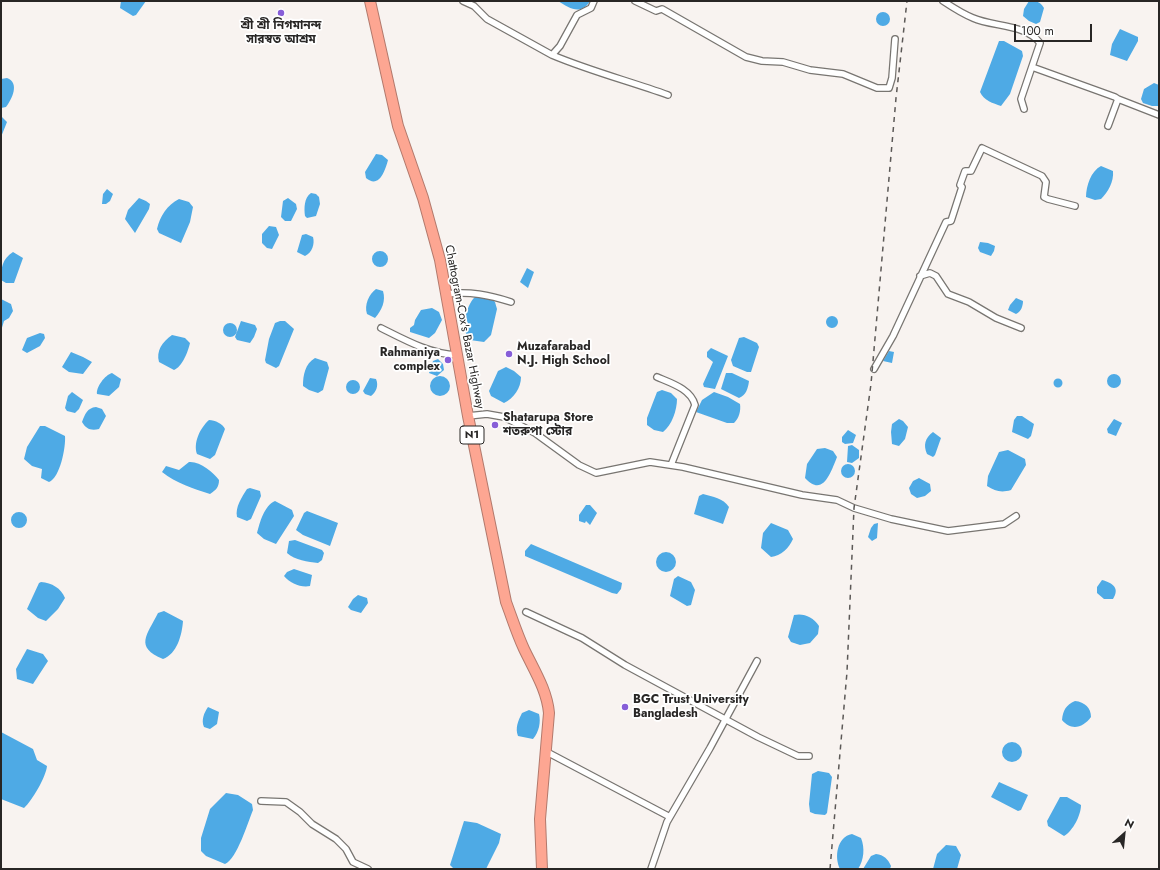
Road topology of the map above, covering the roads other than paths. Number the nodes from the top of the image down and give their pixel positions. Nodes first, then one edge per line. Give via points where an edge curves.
1 (370, 1) edge
2 (463, 1) edge
3 (594, 1) edge
4 (635, 1) edge
5 (942, 1) edge
6 (895, 39) dead end
7 (552, 55) junction
8 (1032, 67) junction
9 (668, 95) dead end
10 (1118, 100) junction
11 (1024, 109) dead end
12 (1159, 115) edge
13 (1108, 126) dead end
14 (1075, 206) dead end
15 (920, 276) junction
16 (446, 294) junction
17 (511, 302) dead end
18 (381, 328) dead end
19 (1021, 328) dead end
20 (457, 355) junction
21 (874, 369) dead end
22 (657, 377) dead end
23 (468, 416) junction
24 (671, 465) junction
25 (1016, 516) dead end
26 (526, 612) dead end
27 (757, 661) dead end
28 (726, 719) junction
29 (545, 751) junction
30 (809, 756) dead end
31 (262, 801) dead end
32 (670, 817) junction
33 (368, 869) edge
34 (542, 869) edge
35 (651, 869) edge

1 - 16 highway, Chattogram-Cox's Bazar Highway / N1 via 398,126 425,204
2 - 7 street via 474,6 487,19
3 - 7 street via 591,8 577,14 560,46
4 - 6 street via 656,11 662,9 746,57 843,74 877,88 889,88
5 - 8 street via 973,19 1022,31 1038,40 1040,43
7 - 9 street via 582,68
8 - 10 street via 1115,96
8 - 11 street via 1021,99
10 - 12 street
10 - 13 street
14 - 15 street via 1044,197 1046,182 1042,176 982,148 970,171 965,171 962,177 962,187 951,221 946,222
15 - 19 street via 930,273 936,276 948,294
15 - 21 street via 893,336
16 - 17 street via 487,294
16 - 20 highway, Chattogram-Cox's Bazar Highway / N1
18 - 20 street via 425,348
20 - 23 highway, Chattogram-Cox's Bazar Highway / N1
22 - 24 street via 687,391 695,404
23 - 24 street via 487,414 504,417 535,433 579,465 596,473 650,462
23 - 29 highway, Chattogram-Cox's Bazar Highway / N1 via 506,602 514,626 548,701
24 - 25 street via 802,495 838,500 854,508 891,519 948,531 1004,524
26 - 28 street via 582,638 625,665
27 - 28 street
28 - 30 street via 798,756
28 - 32 street
29 - 32 street
29 - 34 highway, Chattogram-Cox's Bazar Highway / N1 via 540,819
31 - 33 street via 286,802 312,824 336,839 346,849 353,862
32 - 35 street

